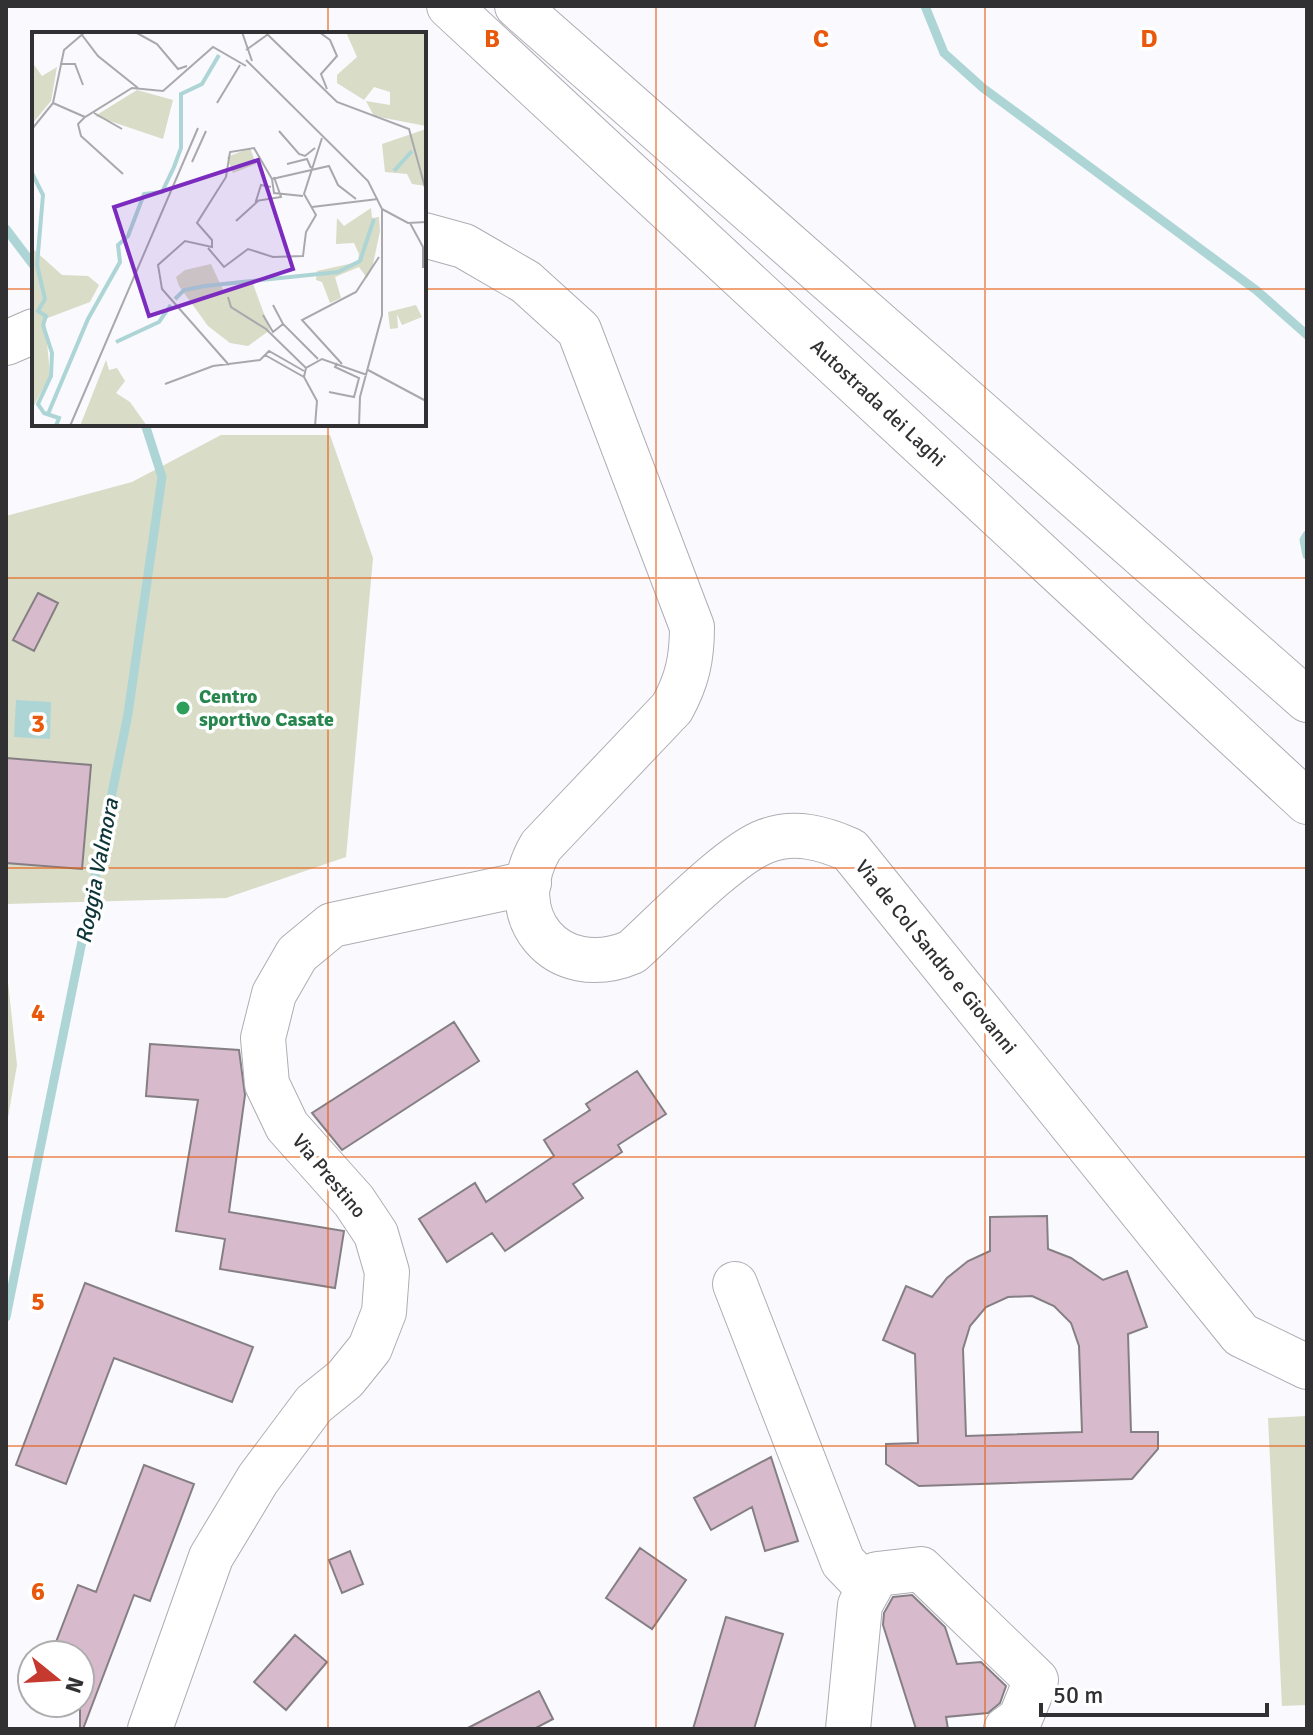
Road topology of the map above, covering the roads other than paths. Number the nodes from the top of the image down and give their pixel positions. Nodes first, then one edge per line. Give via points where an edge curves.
1 (449, 6) edge
2 (517, 6) edge
3 (426, 236) edge
4 (32, 332) edge
5 (6, 343) edge
6 (1307, 700) edge
7 (1307, 802) edge
8 (529, 883) junction
9 (735, 1284) dead end
10 (1307, 1367) edge
11 (869, 1589) junction
12 (150, 1729) edge
13 (848, 1729) edge
14 (1006, 1729) edge

1 - 7 main road, Autostrada dei Laghi
2 - 6 main road
3 - 8 main road, Via de Col Sandro e Giovanni via 464,246 526,282 579,330 692,627 686,683 672,708 541,846 529,865
4 - 5 main road
8 - 10 main road, Via de Col Sandro e Giovanni via 527,909 550,946 579,959 612,960 632,952 740,856 766,841 794,835 823,838 850,850 1241,1335
8 - 12 main road, Via Prestino via 332,925 297,954 274,994 263,1038 267,1084 287,1126 354,1201 376,1234 387,1272 384,1312 370,1348 345,1379 314,1404 258,1479 211,1557
9 - 11 main road via 843,1562
11 - 13 main road via 860,1605
11 - 14 main road via 877,1574 921,1569 1036,1680 1020,1719

